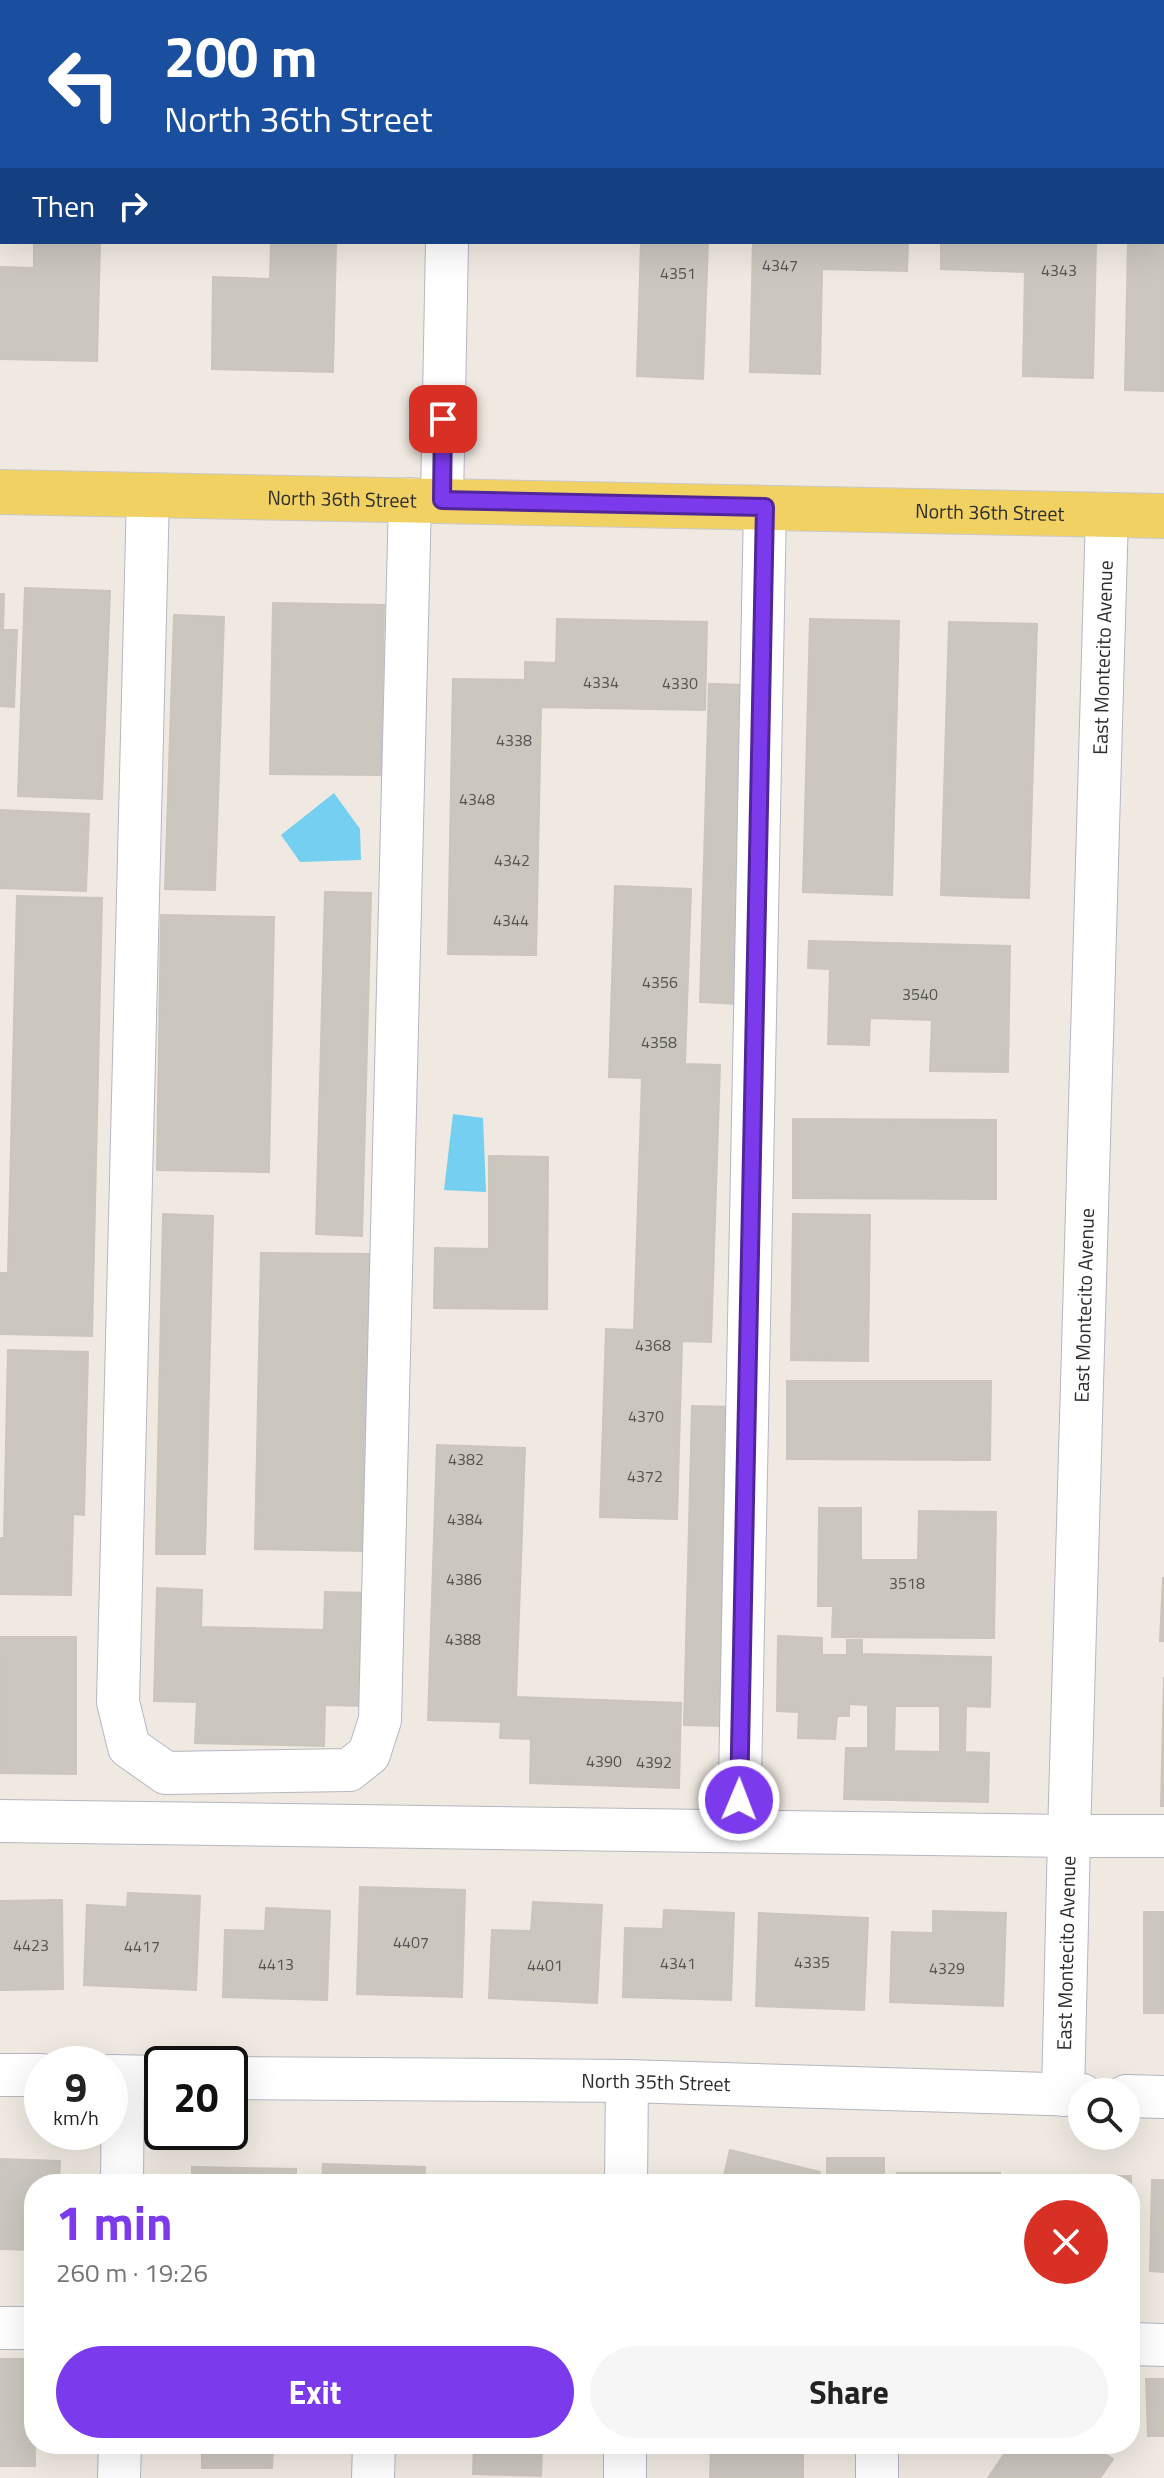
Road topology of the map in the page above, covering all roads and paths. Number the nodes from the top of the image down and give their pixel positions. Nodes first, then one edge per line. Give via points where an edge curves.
1 (447, 244) edge
2 (0, 492) edge
3 (148, 495) junction
4 (426, 500) junction
5 (765, 507) junction
6 (1107, 515) junction
7 (1164, 516) edge
8 (0, 1821) edge
9 (739, 1831) junction
10 (1069, 1836) junction
11 (1164, 1836) edge
12 (0, 2075) edge
13 (24, 2075) edge
14 (132, 2077) edge
15 (248, 2078) edge
16 (1073, 2078) edge
17 (627, 2081) junction
18 (1068, 2095) edge
19 (1140, 2096) edge
20 (1164, 2097) edge
21 (123, 2174) edge
22 (626, 2174) edge
23 (0, 2328) edge
24 (24, 2328) edge
25 (1140, 2344) edge
26 (1164, 2345) edge
27 (120, 2454) edge
28 (374, 2454) edge
29 (625, 2454) edge
30 (877, 2454) edge
31 (119, 2478) edge
32 (373, 2478) edge
33 (625, 2478) edge
34 (877, 2478) edge

1 - 4 street
2 - 3 main road, North 36th Street
3 - 4 main road, North 36th Street
3 - 4 street via 118,1702 129,1747 166,1773 349,1770 369,1754 380,1720
4 - 5 main road, North 36th Street
5 - 6 main road, North 36th Street
5 - 9 street
6 - 7 main road, North 36th Street
6 - 10 street, East Montecito Avenue
8 - 9 street
9 - 10 street
10 - 11 street
10 - 16 street, East Montecito Avenue
12 - 13 street
14 - 21 street
15 - 17 street, North 35th Street
17 - 18 street, North 35th Street
17 - 22 street
19 - 20 street
23 - 24 street
25 - 26 street
27 - 31 street
28 - 32 street
29 - 33 street
30 - 34 street

